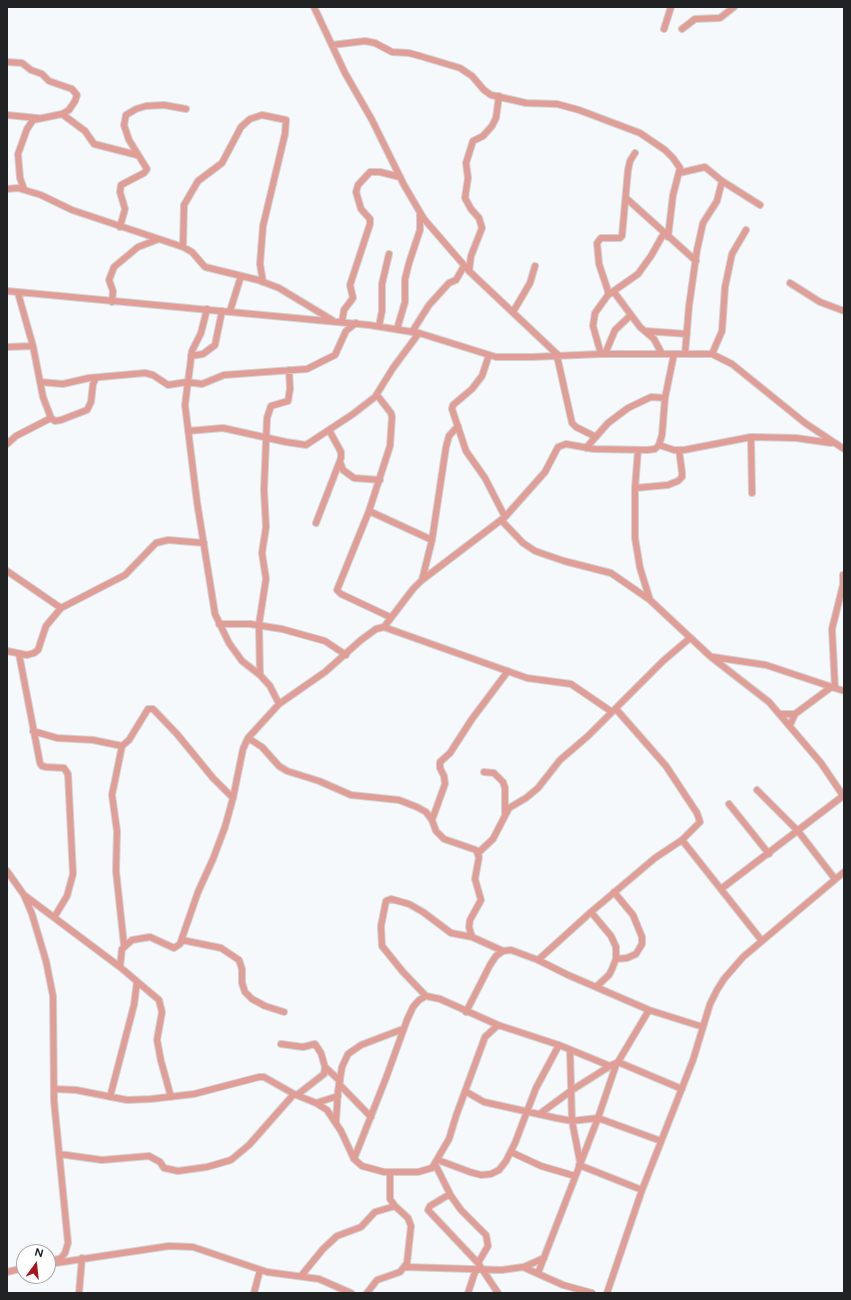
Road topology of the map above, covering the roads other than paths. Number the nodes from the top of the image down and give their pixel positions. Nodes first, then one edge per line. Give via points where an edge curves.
1 (314, 7) edge
2 (671, 7) edge
3 (734, 7) edge
4 (664, 29) dead end
5 (682, 29) dead end
6 (332, 45) junction
7 (7, 62) edge
8 (499, 96) junction
9 (186, 109) dead end
10 (62, 114) junction
11 (7, 115) edge
12 (38, 118) junction
13 (636, 153) dead end
14 (137, 155) junction
15 (679, 173) junction
16 (400, 177) junction
17 (722, 181) junction
18 (7, 189) edge
19 (24, 190) junction
20 (626, 198) junction
21 (760, 205) dead end
22 (420, 213) junction
23 (120, 227) junction
24 (746, 230) dead end
25 (666, 235) junction
26 (159, 239) junction
27 (183, 247) junction
28 (389, 254) dead end
29 (696, 261) junction
30 (464, 266) junction
31 (535, 266) dead end
32 (469, 271) junction
33 (241, 276) junction
34 (263, 282) junction
35 (790, 283) dead end
36 (7, 291) edge
37 (18, 293) junction
38 (611, 294) junction
39 (112, 302) junction
40 (207, 309) junction
41 (222, 311) junction
42 (230, 311) junction
43 (844, 311) edge
44 (513, 312) junction
45 (631, 314) junction
46 (334, 321) junction
47 (342, 322) junction
48 (356, 323) junction
49 (379, 326) junction
50 (396, 329) junction
51 (644, 330) junction
52 (415, 333) junction
53 (687, 334) junction
54 (33, 346) junction
55 (7, 347) edge
56 (603, 354) junction
57 (662, 354) junction
58 (674, 354) junction
59 (685, 354) junction
60 (712, 354) junction
61 (489, 355) junction
62 (191, 356) junction
63 (558, 356) junction
64 (289, 370) junction
65 (96, 378) junction
66 (40, 382) junction
67 (187, 382) junction
68 (377, 395) junction
69 (665, 398) junction
70 (51, 418) junction
71 (458, 426) junction
72 (329, 430) junction
73 (188, 431) junction
74 (266, 437) junction
75 (596, 437) junction
76 (751, 437) junction
77 (7, 444) edge
78 (835, 444) junction
79 (659, 445) junction
80 (586, 448) junction
81 (844, 449) edge
82 (638, 450) junction
83 (679, 450) junction
84 (340, 462) junction
85 (380, 480) junction
86 (635, 488) junction
87 (752, 493) dead end
88 (369, 511) junction
89 (503, 518) junction
90 (316, 522) dead end
91 (432, 540) junction
92 (204, 543) junction
93 (7, 571) edge
94 (843, 575) dead end
95 (422, 580) junction
96 (650, 600) junction
97 (62, 608) junction
98 (390, 617) junction
99 (219, 624) junction
100 (259, 624) junction
101 (233, 625) junction
102 (384, 627) junction
103 (225, 636) junction
104 (690, 638) junction
105 (7, 651) edge
106 (19, 654) junction
107 (346, 655) junction
108 (711, 657) junction
109 (508, 671) junction
110 (260, 675) junction
111 (833, 688) junction
112 (844, 691) edge
113 (279, 704) junction
114 (614, 711) junction
115 (780, 714) junction
116 (796, 714) junction
117 (790, 725) junction
118 (33, 731) junction
119 (248, 738) junction
120 (122, 746) junction
121 (484, 772) dead end
122 (757, 790) dead end
123 (844, 796) edge
124 (233, 798) junction
125 (729, 804) dead end
126 (505, 813) junction
127 (432, 820) junction
128 (798, 831) junction
129 (682, 840) junction
130 (478, 853) junction
131 (769, 854) junction
132 (7, 871) edge
133 (844, 872) edge
134 (836, 879) junction
135 (721, 889) junction
136 (614, 892) junction
137 (24, 895) junction
138 (591, 912) junction
139 (55, 916) junction
140 (472, 937) junction
141 (182, 940) junction
142 (762, 941) junction
143 (124, 946) junction
144 (503, 951) junction
145 (616, 959) junction
146 (538, 960) junction
147 (120, 967) junction
148 (137, 982) junction
149 (596, 987) junction
150 (426, 996) junction
151 (649, 1010) junction
152 (284, 1012) dead end
153 (466, 1012) junction
154 (498, 1025) junction
155 (703, 1027) junction
156 (403, 1029) junction
157 (281, 1044) dead end
158 (559, 1046) junction
159 (570, 1050) junction
160 (614, 1065) junction
161 (325, 1067) junction
162 (339, 1083) junction
163 (54, 1089) junction
164 (682, 1089) junction
165 (572, 1090) junction
166 (465, 1091) junction
167 (296, 1095) junction
168 (338, 1096) junction
169 (171, 1097) junction
170 (110, 1098) junction
171 (316, 1102) junction
172 (528, 1111) junction
173 (541, 1113) junction
174 (370, 1117) junction
175 (598, 1118) junction
176 (572, 1121) junction
177 (336, 1122) junction
178 (661, 1141) junction
179 (511, 1152) junction
180 (59, 1154) junction
181 (354, 1158) junction
182 (437, 1162) junction
183 (579, 1164) junction
184 (390, 1172) junction
185 (575, 1176) junction
186 (642, 1190) junction
187 (450, 1194) junction
188 (395, 1206) junction
189 (82, 1258) junction
190 (544, 1258) junction
191 (56, 1260) edge
192 (56, 1262) edge
193 (406, 1267) junction
194 (479, 1267) junction
195 (523, 1267) junction
196 (260, 1270) junction
197 (538, 1273) junction
198 (301, 1276) junction
199 (79, 1293) edge
200 (254, 1293) edge
201 (351, 1293) edge
202 (367, 1293) edge
203 (468, 1293) edge
204 (498, 1293) edge
205 (592, 1293) edge
206 (607, 1293) edge

1 - 6 street
2 - 4 street
3 - 5 street via 720,18 695,19
6 - 8 street via 365,41 375,43 387,51 409,53 456,66 472,76 488,94
6 - 16 street
7 - 10 street via 22,63 42,74 49,82 75,92 77,97 73,106
8 - 15 street via 526,103 557,104 640,133 679,164
8 - 32 street via 496,118 483,136 473,141 466,163 468,178 465,198 482,228 471,256
9 - 14 street via 146,106 128,112 124,125
10 - 12 street
10 - 14 street via 85,131 94,144
11 - 12 street
12 - 19 street via 33,120 27,129 18,154
13 - 20 street via 630,161
14 - 23 street via 147,169 121,184 120,192 125,208
15 - 17 street via 704,167
15 - 25 street
16 - 22 street
16 - 47 street via 370,172 358,184 356,192 361,209 370,219 370,224 350,286 353,298 344,310
17 - 21 street
17 - 29 street via 717,201 703,223
18 - 19 street
19 - 23 street
20 - 25 street
20 - 38 street via 622,236 601,238 597,243 599,264
22 - 30 street
22 - 50 street via 420,230 405,279 405,302
23 - 26 street
24 - 60 street via 732,254 724,292 722,331
25 - 29 street
25 - 38 street via 638,274
26 - 27 street
26 - 39 street via 138,247 114,267 109,280 114,291
27 - 33 street via 192,252 205,267
27 - 34 street via 184,205 198,181 222,163 241,127 250,119 262,115 286,120 263,226 260,264
28 - 49 street via 382,284
29 - 53 street
30 - 32 street
30 - 52 street via 456,280 449,283 429,305
31 - 44 street via 530,283
32 - 44 street
33 - 34 street
33 - 42 street
34 - 46 street via 294,295
35 - 43 street via 820,302
36 - 37 street
37 - 39 street
37 - 54 street
38 - 45 street
38 - 56 street via 595,313 593,326
39 - 40 street
40 - 41 street
40 - 62 street
41 - 42 street
41 - 62 street via 215,345 202,354
42 - 46 street
44 - 63 street
45 - 51 street
45 - 56 street via 615,330
46 - 47 street
47 - 48 street
48 - 49 street
48 - 64 street via 346,331 335,355 306,369
49 - 50 street
50 - 52 street
51 - 53 street
51 - 57 street via 654,339
52 - 61 street
52 - 68 street
53 - 59 street
54 - 55 street
54 - 66 street
56 - 57 street
56 - 63 street
57 - 58 street
58 - 59 street
58 - 69 street
59 - 60 street
60 - 78 street via 732,364
61 - 63 street via 516,358
61 - 71 street via 482,376 452,407
62 - 67 street
63 - 75 street via 572,423
64 - 67 street via 224,375 202,384
64 - 74 street via 288,401 271,406 267,418
65 - 66 street via 63,384
65 - 67 street via 146,373 153,374 168,385
65 - 70 street via 87,410 61,420 55,421
66 - 70 street
67 - 73 street
68 - 72 street
68 - 85 street via 391,413 393,422 390,446
69 - 75 street via 651,397 628,408 613,418
69 - 79 street
70 - 77 street via 16,436
71 - 89 street via 466,451 485,478
71 - 91 street via 448,436
72 - 74 street via 304,445
72 - 84 street via 341,452
73 - 74 street via 223,428
73 - 92 street
74 - 100 street via 266,527 262,553 266,578
75 - 80 street
76 - 78 street via 796,438
76 - 83 street via 698,449
76 - 87 street
78 - 81 street
79 - 82 street via 655,449
79 - 83 street
80 - 82 street
80 - 89 street via 566,444 558,447 546,472
82 - 86 street
83 - 86 street via 682,477 678,481 668,485
84 - 85 street via 343,470 354,478
84 - 90 street
85 - 88 street
86 - 96 street via 635,538 640,568
88 - 91 street
88 - 98 street via 338,590 341,594
89 - 95 street
89 - 96 street via 523,543 535,551 611,574
91 - 95 street
92 - 97 street via 168,540 156,543 125,575
92 - 99 street via 215,614
93 - 97 street
94 - 111 street via 832,629
95 - 98 street
96 - 104 street
97 - 106 street via 46,626 38,650 31,655
98 - 102 street
99 - 101 street
99 - 103 street
100 - 101 street
100 - 107 street via 325,641
100 - 110 street
101 - 103 street
102 - 107 street via 370,632
102 - 109 street
103 - 110 street via 242,661
104 - 108 street
104 - 114 street via 663,661
105 - 106 street
106 - 118 street
107 - 113 street
108 - 111 street via 766,665
108 - 115 street via 751,686
109 - 114 street via 536,681 571,684
109 - 127 street via 450,752 440,762 445,784
110 - 113 street via 270,686
111 - 112 street
111 - 116 street
113 - 119 street
114 - 126 street via 560,760 538,788
114 - 129 street via 666,766 700,818 698,826
115 - 116 street
115 - 117 street
116 - 117 street
117 - 123 street
118 - 120 street via 57,738 94,740
118 - 139 street via 42,766 64,768 68,774 73,874 67,896
119 - 124 street via 240,760
119 - 127 street via 262,747 287,771 351,795 408,802 426,812
120 - 124 street via 129,740 148,709 153,709
120 - 143 street via 112,795 117,831 116,871
121 - 126 street via 494,773 503,782
122 - 128 street
123 - 128 street
124 - 141 street
125 - 131 street
126 - 130 street via 493,839
127 - 130 street via 436,831 444,839
128 - 131 street
128 - 134 street
129 - 135 street
129 - 136 street via 655,858
130 - 140 street via 476,879 481,900 470,920
131 - 135 street
132 - 137 street
133 - 134 street
134 - 142 street
135 - 142 street
136 - 138 street
136 - 145 street via 633,915 642,937 642,944 636,954
137 - 139 street
137 - 163 street via 40,938 53,996
138 - 145 street via 611,936 616,947
138 - 146 street
139 - 147 street
140 - 144 street
140 - 150 street via 451,933 409,904 391,899 386,901 381,926 382,946
141 - 143 street via 174,948 150,937 132,940
141 - 152 street via 221,948 239,960 242,983 252,999
142 - 155 street via 743,957 724,979 710,1004
143 - 147 street via 120,953
144 - 146 street via 521,952
144 - 153 street via 490,965
145 - 149 street via 609,975
146 - 149 street
147 - 148 street
148 - 169 street via 156,997 162,1007 157,1040
148 - 170 street via 134,1005
149 - 151 street
150 - 153 street via 440,999
150 - 156 street via 413,1007
151 - 155 street
151 - 160 street
153 - 154 street
154 - 158 street
154 - 166 street via 485,1037
155 - 164 street
156 - 162 street via 361,1045 348,1054
156 - 174 street
157 - 161 street via 303,1047 316,1044 322,1053
158 - 159 street
158 - 172 street via 536,1088
159 - 160 street
159 - 165 street
160 - 164 street
160 - 165 street
160 - 175 street
161 - 162 street
161 - 167 street via 322,1077
162 - 168 street
162 - 174 street
163 - 170 street via 76,1090
163 - 180 street
164 - 178 street
165 - 173 street
165 - 176 street
166 - 172 street via 484,1102
166 - 182 street via 450,1139
167 - 169 street via 262,1076 194,1094
167 - 171 street
167 - 180 street via 249,1145 231,1160 207,1167 178,1171 164,1168 160,1162 149,1156 102,1160
168 - 171 street
168 - 177 street
169 - 170 street via 127,1100
171 - 177 street via 327,1110
172 - 173 street
172 - 179 street
173 - 176 street
174 - 181 street
175 - 176 street
175 - 178 street
175 - 183 street
176 - 183 street
177 - 181 street
178 - 186 street
179 - 182 street via 499,1170 491,1174 481,1175
179 - 185 street via 541,1166
180 - 191 street via 68,1243 65,1253
181 - 184 street via 362,1166
182 - 184 street via 428,1170
182 - 187 street
183 - 185 street
183 - 186 street
184 - 188 street via 389,1196
185 - 190 street
186 - 206 street
187 - 194 street via 461,1210 486,1234 488,1246
187 - 194 street via 430,1206 428,1210
188 - 193 street via 408,1218 411,1226
188 - 198 street via 375,1212 361,1227 337,1236
189 - 192 street
189 - 196 street via 182,1246 205,1250
189 - 199 street
190 - 195 street
190 - 197 street
193 - 194 street
193 - 202 street via 396,1274 380,1278
194 - 195 street via 502,1270
194 - 203 street
194 - 204 street
195 - 197 street
196 - 198 street
196 - 200 street
197 - 205 street via 563,1285
198 - 201 street via 319,1278

